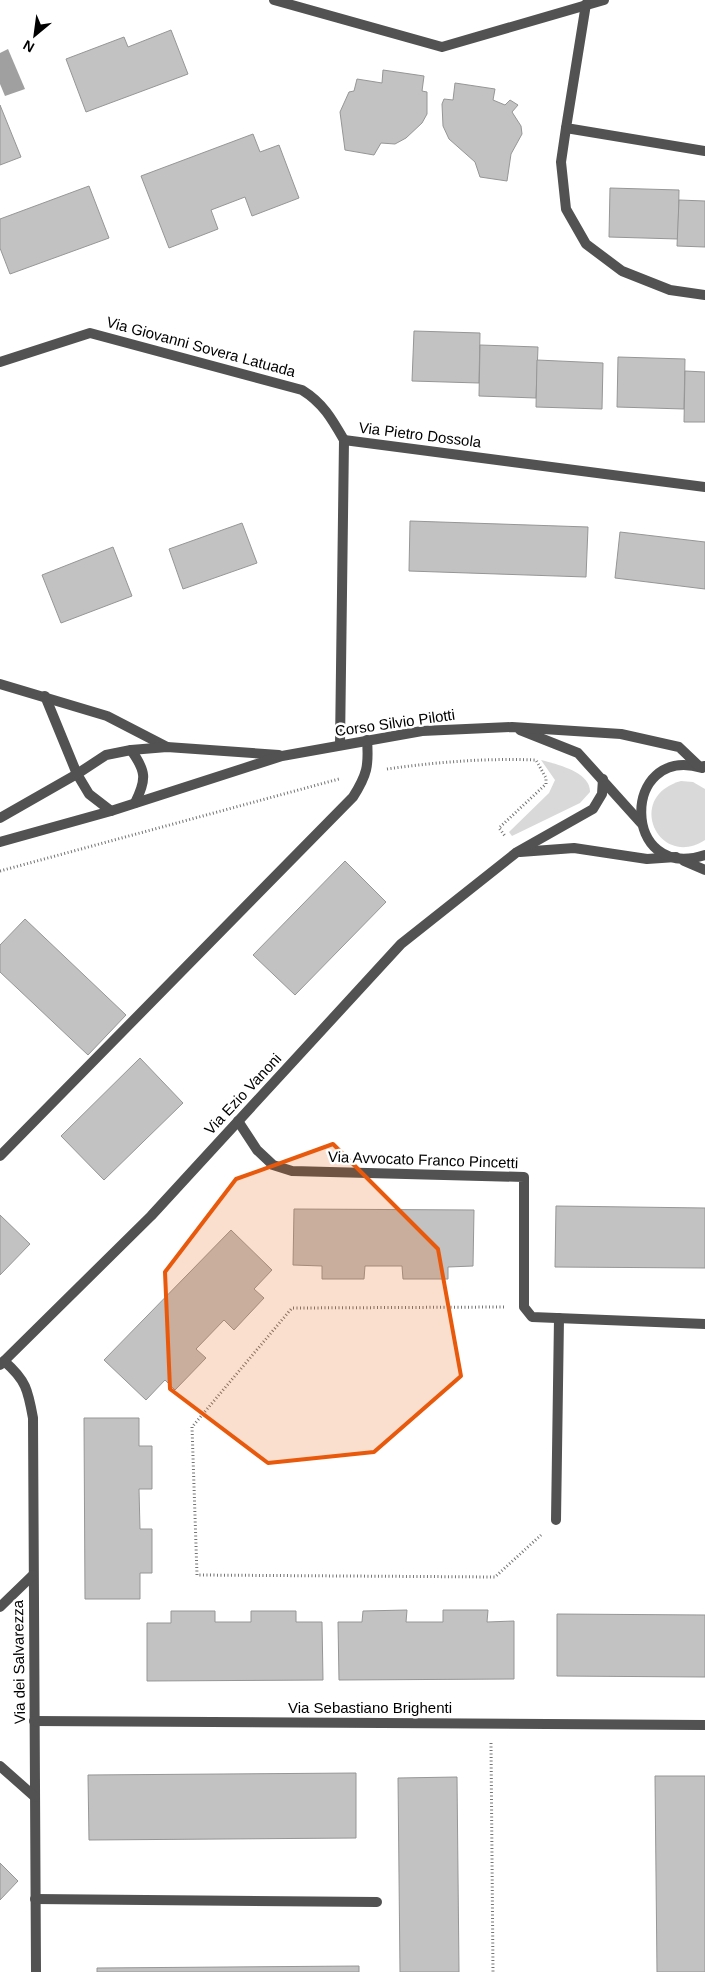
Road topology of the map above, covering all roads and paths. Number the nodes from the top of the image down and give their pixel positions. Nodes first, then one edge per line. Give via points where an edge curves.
1 (274, 0) edge
2 (604, 0) edge
3 (586, 4) junction
4 (566, 128) junction
5 (705, 151) edge
6 (705, 295) edge
7 (0, 362) edge
8 (344, 440) junction
9 (705, 486) edge
10 (0, 684) edge
11 (45, 696) junction
12 (512, 727) junction
13 (367, 740) junction
14 (340, 744) junction
15 (167, 747) junction
16 (131, 750) junction
17 (282, 756) junction
18 (703, 767) edge
19 (366, 772) junction
20 (77, 774) junction
21 (603, 779) junction
22 (134, 803) junction
23 (111, 811) junction
24 (0, 818) edge
25 (641, 823) junction
26 (0, 842) edge
27 (517, 852) junction
28 (705, 855) edge
29 (676, 857) junction
30 (705, 870) edge
31 (0, 871) edge
32 (238, 1121) junction
33 (0, 1156) edge
34 (524, 1307) junction
35 (559, 1318) junction
36 (705, 1324) edge
37 (2, 1363) edge
38 (556, 1520) joint
39 (33, 1575) junction
40 (0, 1607) edge
41 (34, 1721) junction
42 (491, 1724) junction
43 (705, 1725) edge
44 (0, 1766) edge
45 (35, 1797) junction
46 (35, 1899) junction
47 (377, 1902) dead end
48 (36, 1972) edge
49 (493, 1972) edge

1 - 3 street via 442,47
2 - 3 street
3 - 4 street
4 - 5 street
4 - 6 street via 560,162 566,209 586,244 622,271 670,290
7 - 8 street, Via Giovanni Sovera Latuada via 90,333 302,390 329,412
8 - 9 street, Via Pietro Dossola
8 - 14 street, Via Pietro Dossola
10 - 11 street
11 - 15 street via 107,716
11 - 20 street
12 - 13 street, Corso Silvio Pilotti via 422,731
12 - 18 street, Corso Silvio Pilotti via 622,734 679,747
12 - 21 street, Corso Silvio Pilotti via 578,754
13 - 14 street, Corso Silvio Pilotti
13 - 19 street via 369,766
14 - 17 street, Corso Silvio Pilotti
15 - 16 street, Corso Silvio Pilotti
15 - 17 street, Corso Silvio Pilotti
16 - 20 street, Corso Silvio Pilotti via 106,755
16 - 22 street via 144,776
17 - 22 street, Corso Silvio Pilotti
18 - 25 street, Corso Silvio Pilotti via 686,765 660,773 649,783 643,795
19 - 27 path via 425,763 494,758 536,760 546,784 499,828
19 - 31 path
19 - 33 street via 353,796
20 - 23 street via 89,794
20 - 24 street, Corso Silvio Pilotti
21 - 25 street, Corso Silvio Pilotti
21 - 27 street, Via Ezio Vanoni via 602,794 593,809
22 - 23 street, Corso Silvio Pilotti
23 - 26 street, Corso Silvio Pilotti
25 - 29 street, Corso Silvio Pilotti via 655,847
27 - 29 street via 574,848 647,859
27 - 32 street, Via Ezio Vanoni via 401,944
28 - 29 street, Corso Silvio Pilotti
29 - 30 street
32 - 34 street, Via Avvocato Franco Pincetti via 257,1150 273,1165 292,1171 524,1177
32 - 37 street, Via Ezio Vanoni via 151,1216
34 - 35 street via 532,1317
34 - 38 path via 292,1308 192,1427 197,1575 495,1577
35 - 36 street
35 - 38 street
37 - 39 street, Via dei Salvarezza via 21,1376 29,1393 33,1418
39 - 40 street
39 - 41 street, Via dei Salvarezza
41 - 42 street, Via Sebastiano Brighenti
41 - 45 street, Via dei Salvarezza
42 - 43 street, Via Sebastiano Brighenti
42 - 49 path
44 - 45 street
45 - 46 street, Via dei Salvarezza
46 - 47 street
46 - 48 street, Via dei Salvarezza

